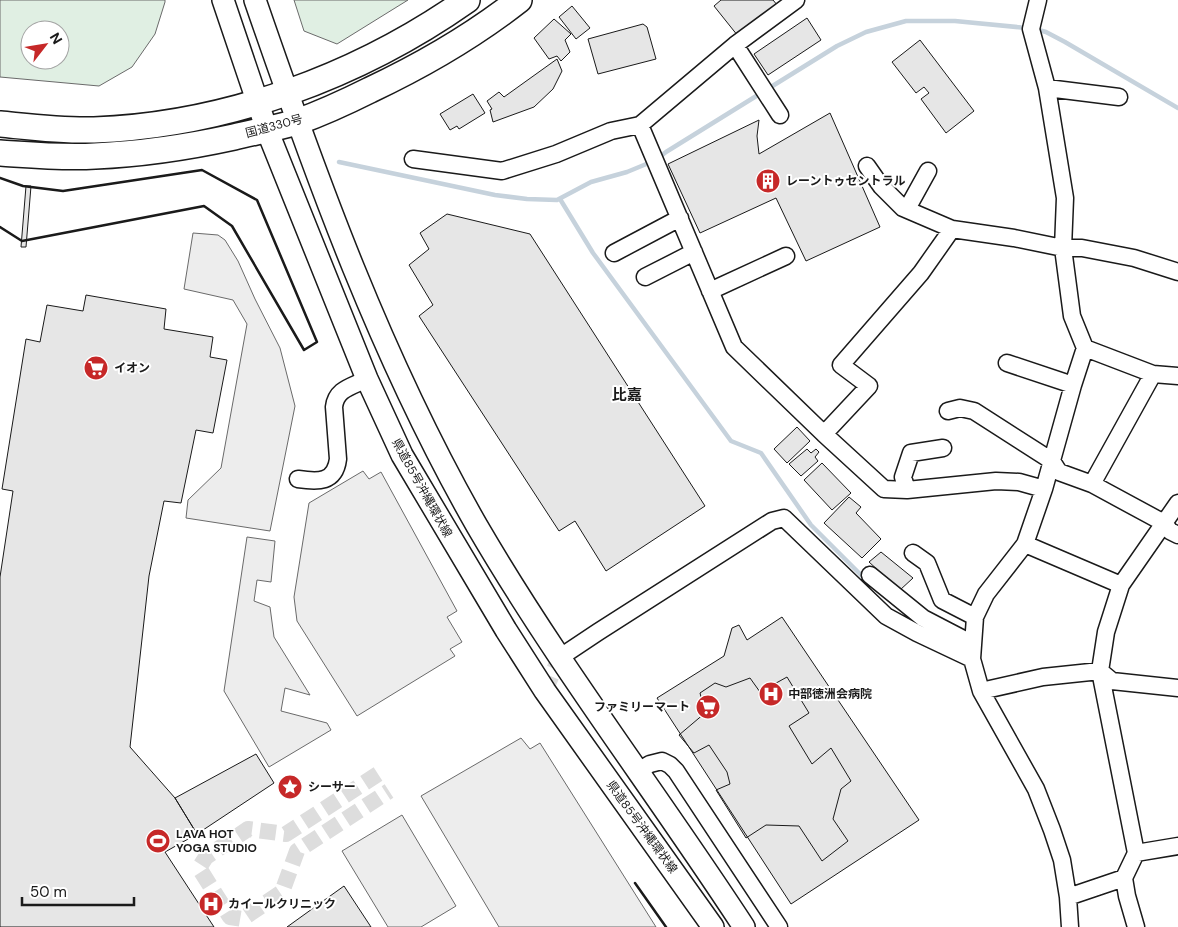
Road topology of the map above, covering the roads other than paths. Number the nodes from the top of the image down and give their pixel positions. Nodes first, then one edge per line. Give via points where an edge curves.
1 (223, 0) edge
2 (255, 0) edge
3 (467, 0) edge
4 (519, 0) edge
5 (1038, 0) edge
6 (792, 1) edge
7 (734, 45) junction
8 (1047, 88) junction
9 (286, 92) junction
10 (1119, 97) dead end
11 (257, 103) junction
12 (780, 115) dead end
13 (297, 122) junction
14 (0, 124) edge
15 (640, 125) junction
16 (267, 130) junction
17 (0, 153) edge
18 (414, 159) dead end
19 (867, 166) dead end
20 (928, 171) dead end
21 (907, 209) junction
22 (680, 218) junction
23 (952, 228) junction
24 (1063, 248) junction
25 (694, 252) junction
26 (614, 253) dead end
27 (786, 256) dead end
28 (1178, 272) edge
29 (645, 277) dead end
30 (710, 291) junction
31 (1085, 348) junction
32 (1007, 363) dead end
33 (1153, 374) junction
34 (1178, 376) edge
35 (367, 379) junction
36 (1073, 385) junction
37 (948, 411) dead end
38 (824, 434) junction
39 (943, 448) dead end
40 (1052, 461) junction
41 (298, 479) dead end
42 (1092, 484) junction
43 (1044, 489) junction
44 (907, 490) junction
45 (1178, 503) edge
46 (1164, 523) junction
47 (1178, 535) edge
48 (1025, 544) junction
49 (913, 553) dead end
50 (870, 575) dead end
51 (1122, 585) junction
52 (975, 617) junction
53 (973, 651) junction
54 (559, 658) junction
55 (1100, 671) junction
56 (1178, 688) edge
57 (981, 691) junction
58 (638, 771) junction
59 (1178, 846) edge
60 (1136, 854) junction
61 (1124, 878) junction
62 (1068, 897) junction
63 (713, 927) edge
64 (744, 927) edge
65 (778, 927) edge
66 (1070, 927) edge
67 (1136, 927) edge

1 - 11 main road, 県道85号沖縄環状線
2 - 9 main road
3 - 9 highway via 395,45 327,78
4 - 13 highway, 国道330号 via 495,19 409,72
5 - 8 street via 1031,29
6 - 7 street
7 - 12 street
7 - 15 street
8 - 10 street
8 - 24 street via 1065,198
9 - 11 highway
9 - 13 main road
11 - 14 highway via 158,125 93,130
11 - 16 main road, 県道85号沖縄環状線
13 - 16 highway, 国道330号
13 - 54 main road via 367,301 412,401 476,524
15 - 18 street via 611,131 556,154 502,171
15 - 22 street
16 - 17 highway, 国道330号 via 165,150 94,156
16 - 35 main road, 県道85号沖縄環状線
19 - 21 street via 881,186
20 - 21 street
21 - 23 street
22 - 25 street
22 - 26 street
23 - 24 street
23 - 38 street via 921,273 841,365 869,386
24 - 28 street via 1082,248 1134,258
24 - 31 street via 1072,316
25 - 29 street
25 - 30 street
27 - 30 street
30 - 38 street via 734,347
31 - 33 street
31 - 36 street
32 - 36 street
33 - 34 street
33 - 42 street
35 - 41 street via 338,393 335,399 338,460 334,474 319,481
35 - 63 main road, 県道85号沖縄環状線 via 402,455 506,630 545,691
36 - 40 street
37 - 40 street via 960,408 974,410
38 - 44 street via 884,489
39 - 44 street via 911,453 903,477
40 - 42 street via 1058,472
40 - 43 street
42 - 46 street
43 - 44 street via 1018,482 996,481
43 - 48 street
45 - 46 street
46 - 47 street
46 - 51 street
48 - 51 street
48 - 52 street via 986,594
49 - 52 street via 927,563 942,600
50 - 53 street via 922,618
51 - 55 street via 1106,632
52 - 53 street
53 - 54 street via 917,632 886,616 784,518 772,521
53 - 57 street
54 - 58 main road
55 - 56 street via 1112,680
55 - 57 street via 1043,677
55 - 60 street
57 - 62 street via 1036,789 1062,860
58 - 64 main road
58 - 65 street via 662,761 670,765
59 - 60 street
60 - 61 street
61 - 62 street
61 - 67 street
62 - 66 street

